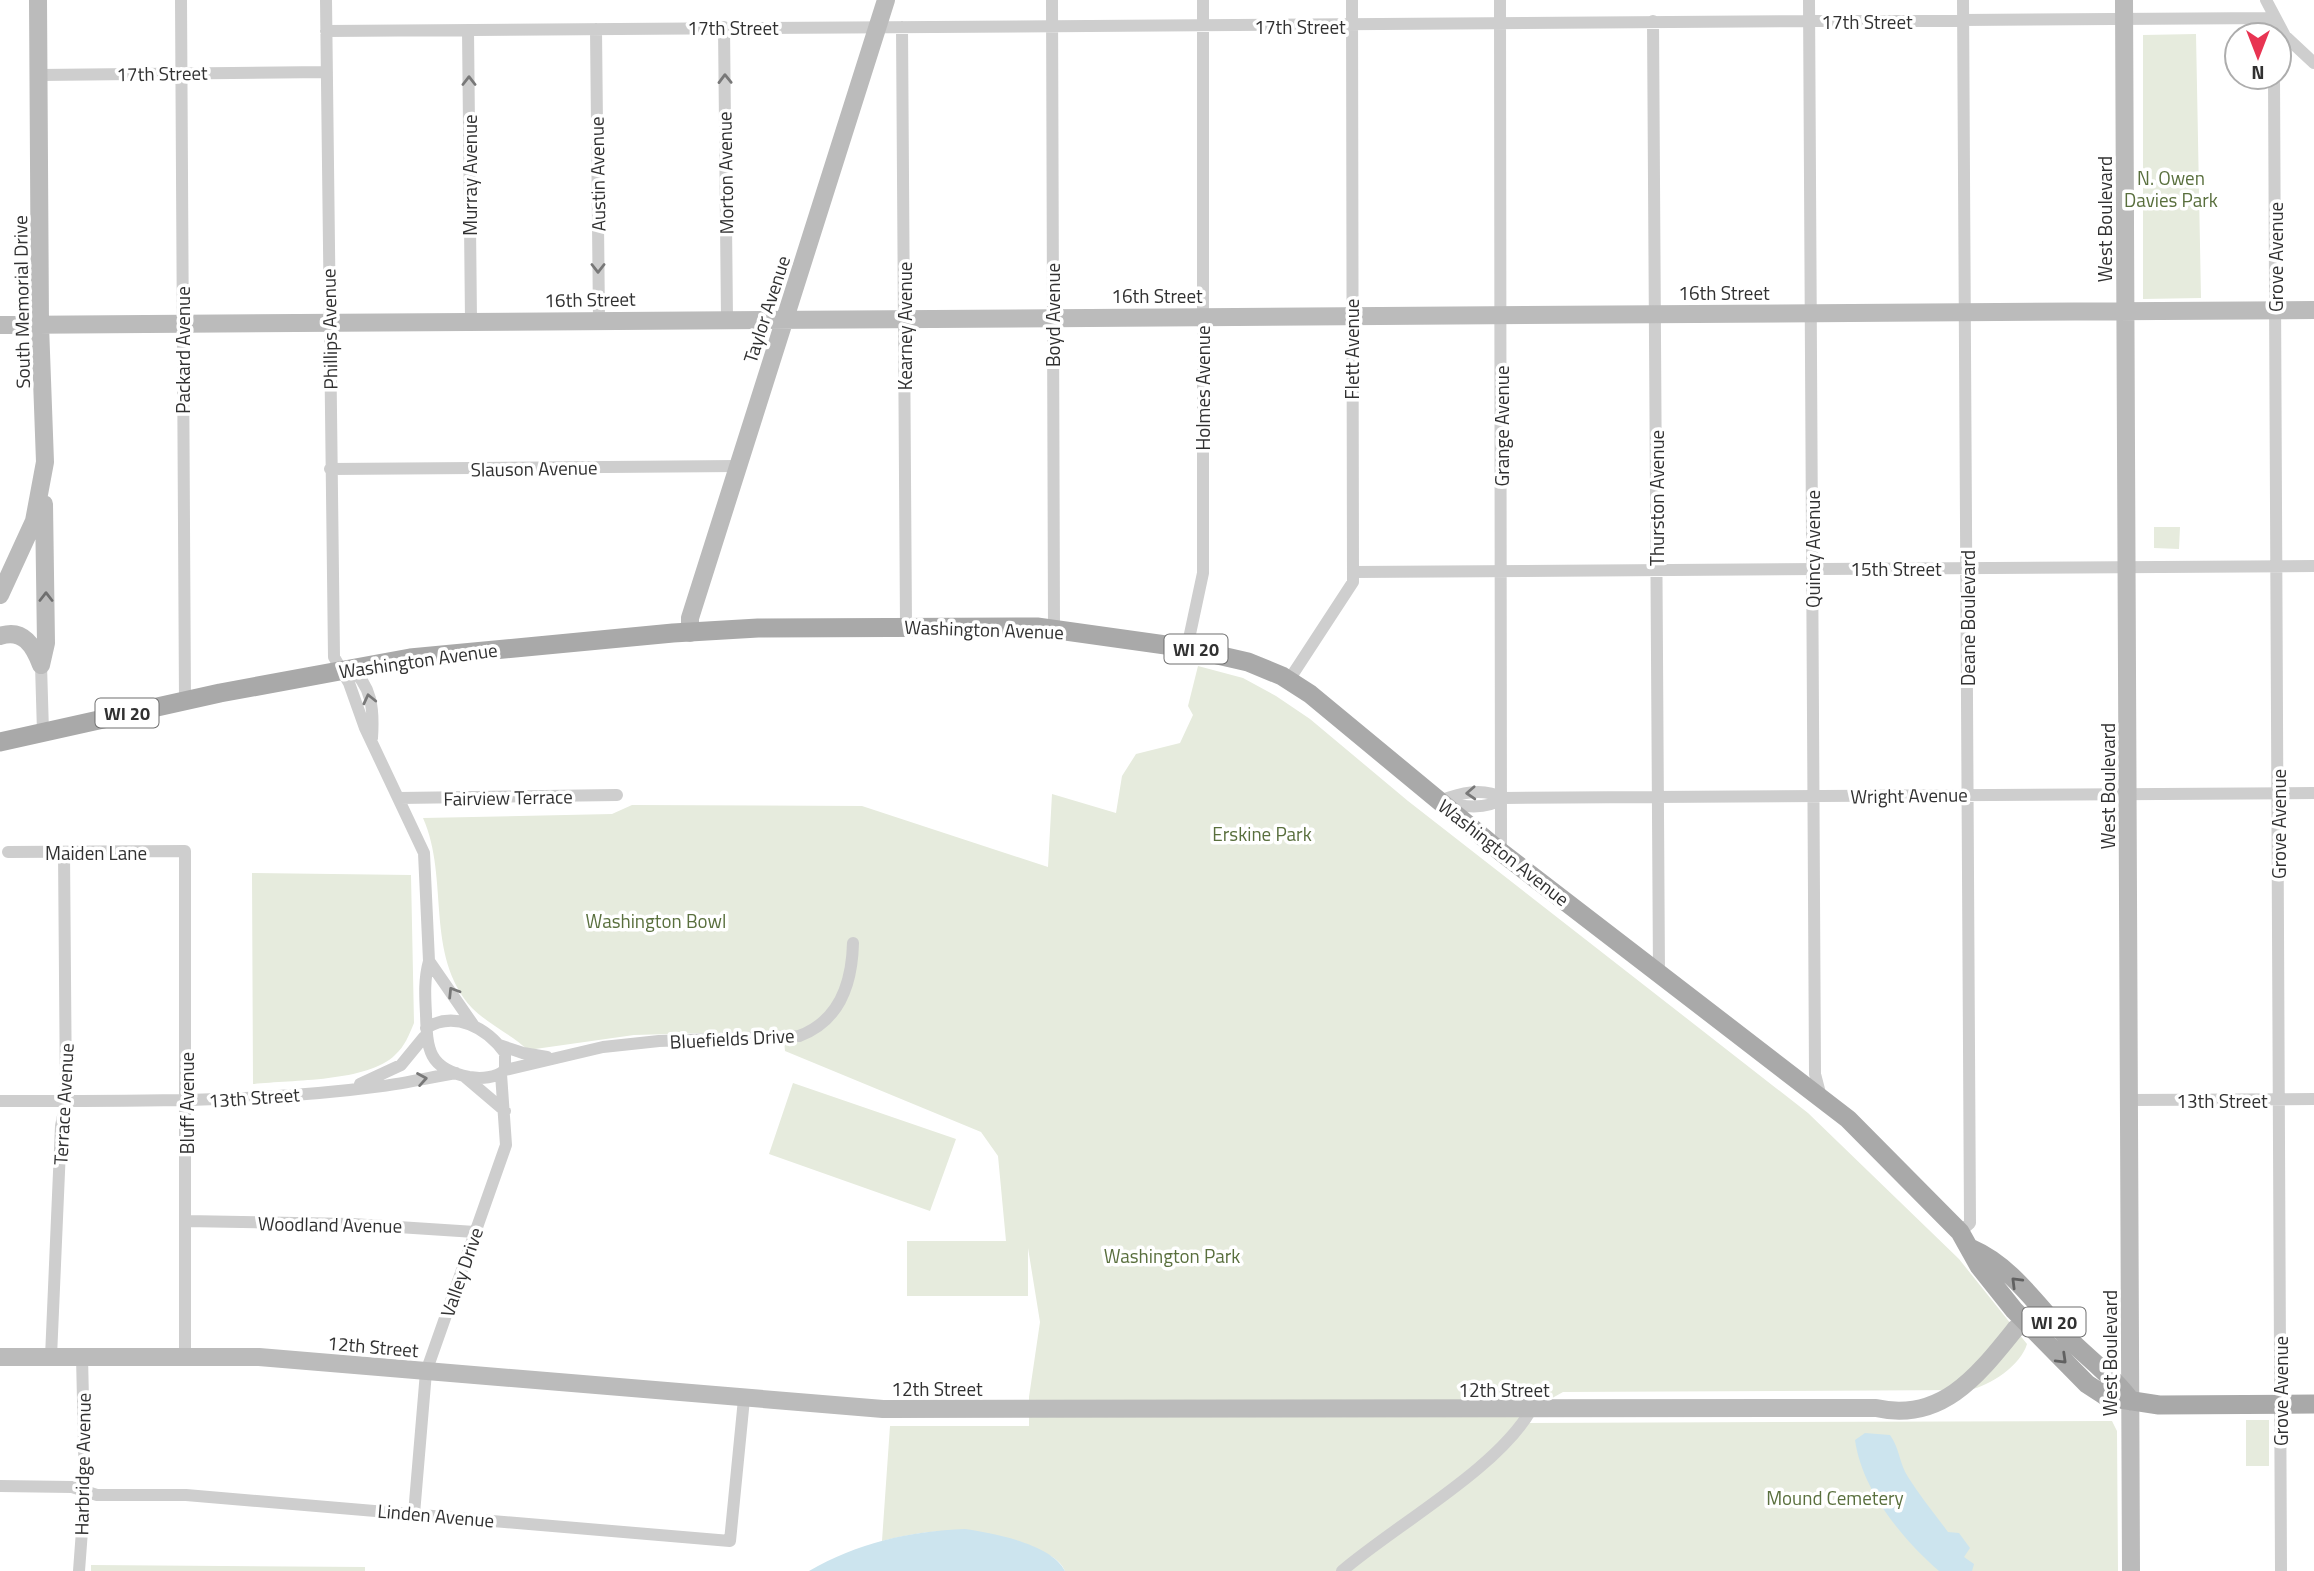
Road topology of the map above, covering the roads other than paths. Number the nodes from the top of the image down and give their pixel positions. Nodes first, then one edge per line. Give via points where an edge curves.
1 (38, 0) edge
2 (181, 0) edge
3 (326, 0) edge
4 (886, 0) edge
5 (1052, 0) edge
6 (1203, 0) edge
7 (1352, 0) edge
8 (1500, 0) edge
9 (1808, 0) edge
10 (1964, 0) edge
11 (2124, 0) edge
12 (2266, 0) edge
13 (2273, 18) junction
14 (2124, 19) junction
15 (1808, 20) junction
16 (1964, 20) junction
17 (1653, 21) junction
18 (2273, 21) edge
19 (1501, 24) junction
20 (878, 26) junction
21 (1053, 26) junction
22 (1352, 26) junction
23 (724, 27) junction
24 (902, 27) junction
25 (1203, 27) junction
26 (596, 29) junction
27 (468, 30) junction
28 (326, 31) junction
29 (2314, 63) edge
30 (327, 72) junction
31 (180, 73) junction
32 (39, 75) junction
33 (2274, 91) edge
34 (2275, 310) junction
35 (2314, 310) edge
36 (2126, 311) junction
37 (1965, 312) junction
38 (1810, 313) junction
39 (1500, 314) junction
40 (1655, 314) junction
41 (1351, 315) junction
42 (1202, 316) junction
43 (1052, 317) junction
44 (785, 318) junction
45 (904, 318) junction
46 (727, 319) junction
47 (598, 320) junction
48 (471, 321) junction
49 (329, 322) junction
50 (182, 323) junction
51 (0, 325) edge
52 (40, 325) junction
53 (738, 466) junction
54 (330, 469) junction
55 (42, 483) junction
56 (2277, 566) junction
57 (2314, 566) edge
58 (2127, 567) junction
59 (1967, 568) junction
60 (1812, 569) junction
61 (1657, 570) junction
62 (1502, 571) junction
63 (1353, 572) junction
64 (0, 595) edge
65 (906, 626) junction
66 (1054, 629) junction
67 (690, 633) junction
68 (0, 636) edge
69 (1187, 648) junction
70 (41, 665) junction
71 (341, 665) junction
72 (1289, 680) junction
73 (185, 701) junction
74 (43, 732) junction
75 (0, 742) edge
76 (2278, 793) junction
77 (2314, 793) edge
78 (1968, 794) junction
79 (2128, 794) junction
80 (617, 795) dead end
81 (1813, 796) junction
82 (1503, 797) junction
83 (1658, 797) junction
84 (399, 798) junction
85 (1438, 801) junction
86 (185, 851) joint
87 (8, 852) dead end
88 (64, 852) junction
89 (1501, 852) junction
90 (853, 943) dead end
91 (429, 961) junction
92 (1659, 974) junction
93 (474, 1026) junction
94 (425, 1033) junction
95 (499, 1045) junction
96 (551, 1057) junction
97 (503, 1072) junction
98 (459, 1074) junction
99 (340, 1090) junction
100 (1821, 1097) junction
101 (2130, 1100) junction
102 (2279, 1100) junction
103 (2314, 1100) edge
104 (0, 1101) edge
105 (66, 1101) junction
106 (187, 1101) junction
107 (505, 1111) junction
108 (186, 1221) junction
109 (475, 1232) junction
110 (1960, 1232) junction
111 (1972, 1250) junction
112 (2020, 1317) junction
113 (2074, 1344) junction
114 (185, 1355) junction
115 (82, 1356) junction
116 (0, 1357) edge
117 (51, 1357) junction
118 (426, 1373) junction
119 (744, 1399) junction
120 (2131, 1401) junction
121 (2280, 1404) junction
122 (2314, 1404) edge
123 (1531, 1410) junction
124 (0, 1486) edge
125 (85, 1490) junction
126 (414, 1514) junction
127 (79, 1571) edge
128 (1342, 1571) edge
129 (2132, 1571) edge
130 (2281, 1571) edge

1 - 32 street, South Memorial Drive
2 - 31 street, Packard Avenue
3 - 28 street, Phillips Avenue
4 - 20 street, Taylor Avenue
5 - 21 street, Boyd Avenue
6 - 25 street, Holmes Avenue
7 - 22 street, Flett Avenue
8 - 19 street, Grange Avenue
9 - 15 street, Quincy Avenue
10 - 16 street, Deane Boulevard
11 - 14 street, West Boulevard
12 - 13 street
13 - 14 street, 17th Street
13 - 18 street
13 - 29 street via 2292,45
14 - 16 street, 17th Street
14 - 36 street, West Boulevard
15 - 16 street, 17th Street
15 - 17 street, 17th Street
15 - 38 street, Quincy Avenue
16 - 37 street, Deane Boulevard
17 - 19 street, 17th Street
17 - 40 street, Thurston Avenue
19 - 22 street, 17th Street
19 - 39 street, Grange Avenue
20 - 23 street, 17th Street
20 - 24 street, 17th Street
20 - 44 street, Taylor Avenue
21 - 24 street, 17th Street
21 - 25 street, 17th Street
21 - 43 street, Boyd Avenue
22 - 25 street, 17th Street
22 - 41 street, Flett Avenue
23 - 26 street, 17th Street
46 -> 23 street, Morton Avenue
24 - 45 street, Kearney Avenue
25 - 42 street, Holmes Avenue
26 - 27 street, 17th Street
26 -> 47 street, Austin Avenue
27 - 28 street, 17th Street
48 -> 27 street, Murray Avenue
28 - 30 street, Phillips Avenue
30 - 31 street, 17th Street
30 - 49 street, Phillips Avenue
31 - 32 street, 17th Street
31 - 50 street, Packard Avenue
32 - 52 street, South Memorial Drive
33 - 34 street, Grove Avenue
34 - 35 street, 16th Street
34 - 36 street, 16th Street
34 - 56 street, Grove Avenue
36 - 37 street, 16th Street
36 - 58 street, West Boulevard
37 - 38 street, 16th Street
37 - 59 street, Deane Boulevard
38 - 40 street, 16th Street
38 - 60 street, Quincy Avenue
39 - 40 street, 16th Street
39 - 41 street, 16th Street
39 - 62 street, Grange Avenue
40 - 61 street, Thurston Avenue
41 - 42 street, 16th Street
41 - 63 street, Flett Avenue
42 - 43 street, 16th Street
42 - 69 street, Holmes Avenue via 1203,573
43 - 45 street, 16th Street
43 - 66 street, Boyd Avenue
44 - 45 street, 16th Street
44 - 46 street, 16th Street
44 - 53 street, Taylor Avenue
45 - 65 street, Kearney Avenue
46 - 47 street, 16th Street
47 - 48 street, 16th Street
48 - 49 street, 16th Street
49 - 50 street, 16th Street
49 - 54 street, Phillips Avenue
50 - 52 street, 16th Street
50 - 73 street, Packard Avenue
51 - 52 street, 16th Street
52 - 55 street, South Memorial Drive via 45,436
53 - 54 street, Slauson Avenue
53 - 67 street, Taylor Avenue via 690,618
54 - 71 street, Phillips Avenue
55 - 64 street, South Memorial Drive via 34,521
70 -> 55 street via 46,643
56 - 57 street, 15th Street
56 - 58 street, 15th Street
56 - 76 street, Grove Avenue
58 - 59 street, 15th Street
58 - 79 street, West Boulevard
59 - 60 street, 15th Street
59 - 78 street, Deane Boulevard
60 - 61 street, 15th Street
60 - 81 street, Quincy Avenue
61 - 62 street, 15th Street
61 - 83 street, Thurston Avenue
62 - 63 street, 15th Street
62 - 82 street, Grange Avenue
63 - 72 street, Flett Avenue via 1353,582
65 - 66 main road, Washington Avenue / WI 20
65 - 67 main road, Washington Avenue / WI 20
66 - 69 main road, Washington Avenue / WI 20
67 - 71 main road, Washington Avenue / WI 20
68 - 70 street via 12,633 25,638
69 - 72 main road, Washington Avenue / WI 20 via 1248,662
70 - 74 street
71 - 73 main road, Washington Avenue / WI 20
71 - 84 street
72 - 85 main road, Washington Avenue / WI 20
73 - 74 main road, Washington Avenue / WI 20
74 - 75 main road, Washington Avenue / WI 20
76 - 77 street, Wright Avenue
76 - 79 street, Wright Avenue
76 - 102 street, Grove Avenue
78 - 79 street, Wright Avenue
78 - 81 street, Wright Avenue
78 - 110 street, Deane Boulevard via 1970,1223
79 - 101 street, West Boulevard
80 - 84 street, Fairview Terrace
81 - 83 street, Wright Avenue
81 - 100 street, Quincy Avenue via 1815,1074
82 - 83 street, Wright Avenue
82 - 85 street, Wright Avenue via 1494,805
82 - 89 street, Grange Avenue
83 - 92 street, Thurston Avenue
84 - 91 street via 424,853
85 - 89 main road, Washington Avenue / WI 20
86 - 88 street, Maiden Lane
86 - 106 street, Bluff Avenue
87 - 88 street, Maiden Lane
88 - 105 street, Terrace Avenue
89 - 92 main road, Washington Avenue / WI 20
90 - 96 street, Bluefields Drive via 849,985 813,1031 781,1038 659,1041
93 -> 91 street
91 - 94 street
92 - 100 main road, Washington Avenue / WI 20
93 - 94 street via 446,1020
93 - 95 street
94 - 98 street via 431,1055
94 - 99 street, 13th Street via 401,1065
95 - 96 street, Bluefields Drive
95 - 97 street, Valley Drive via 507,1059
96 - 97 street, Bluefields Drive
97 - 98 street, Bluefields Drive via 486,1077
97 - 107 street, Valley Drive
99 -> 98 street, 13th Street
98 - 107 street via 476,1083
99 - 106 street, 13th Street
100 - 110 main road, Washington Avenue / WI 20
101 - 102 street, 13th Street
101 - 120 street, West Boulevard
102 - 103 street, 13th Street
102 - 121 street, Grove Avenue
104 - 105 street, 13th Street
105 - 106 street, 13th Street
105 - 117 street, Terrace Avenue via 61,1126
106 - 108 street, Bluff Avenue
107 - 109 street, Valley Drive via 506,1145
108 - 109 street, Woodland Avenue
108 - 114 street, Bluff Avenue
109 - 118 street, Valley Drive
110 - 111 main road, Washington Avenue / WI 20
111 - 112 main road, Washington Avenue / WI 20 via 1979,1266
113 -> 111 main road, Washington Avenue / WI 20 via 1989,1256
112 - 113 main road via 2032,1312
112 -> 120 main road, Washington Avenue / WI 20 via 2087,1384 2107,1397
112 - 123 street, 12th Street via 1966,1373 1945,1388 1875,1408
113 - 120 main road, Washington Avenue / WI 20 via 2119,1384
114 - 115 street, 12th Street
114 - 118 street, 12th Street via 259,1357
115 - 117 street, 12th Street
115 - 125 street, Harbridge Avenue
116 - 117 street, 12th Street
118 - 119 street, 12th Street
118 - 126 street, Valley Drive
119 - 123 street, 12th Street via 883,1409
119 - 126 street, Linden Avenue via 730,1541
120 - 121 main road, Washington Avenue / WI 20
120 - 129 street, West Boulevard
121 - 122 main road, Washington Avenue / WI 20
121 - 130 street, Grove Avenue
123 - 128 street via 1522,1425 1469,1475
124 - 125 street, Linden Avenue
125 - 126 street, Linden Avenue via 97,1495 186,1495
125 - 127 street, Harbridge Avenue

